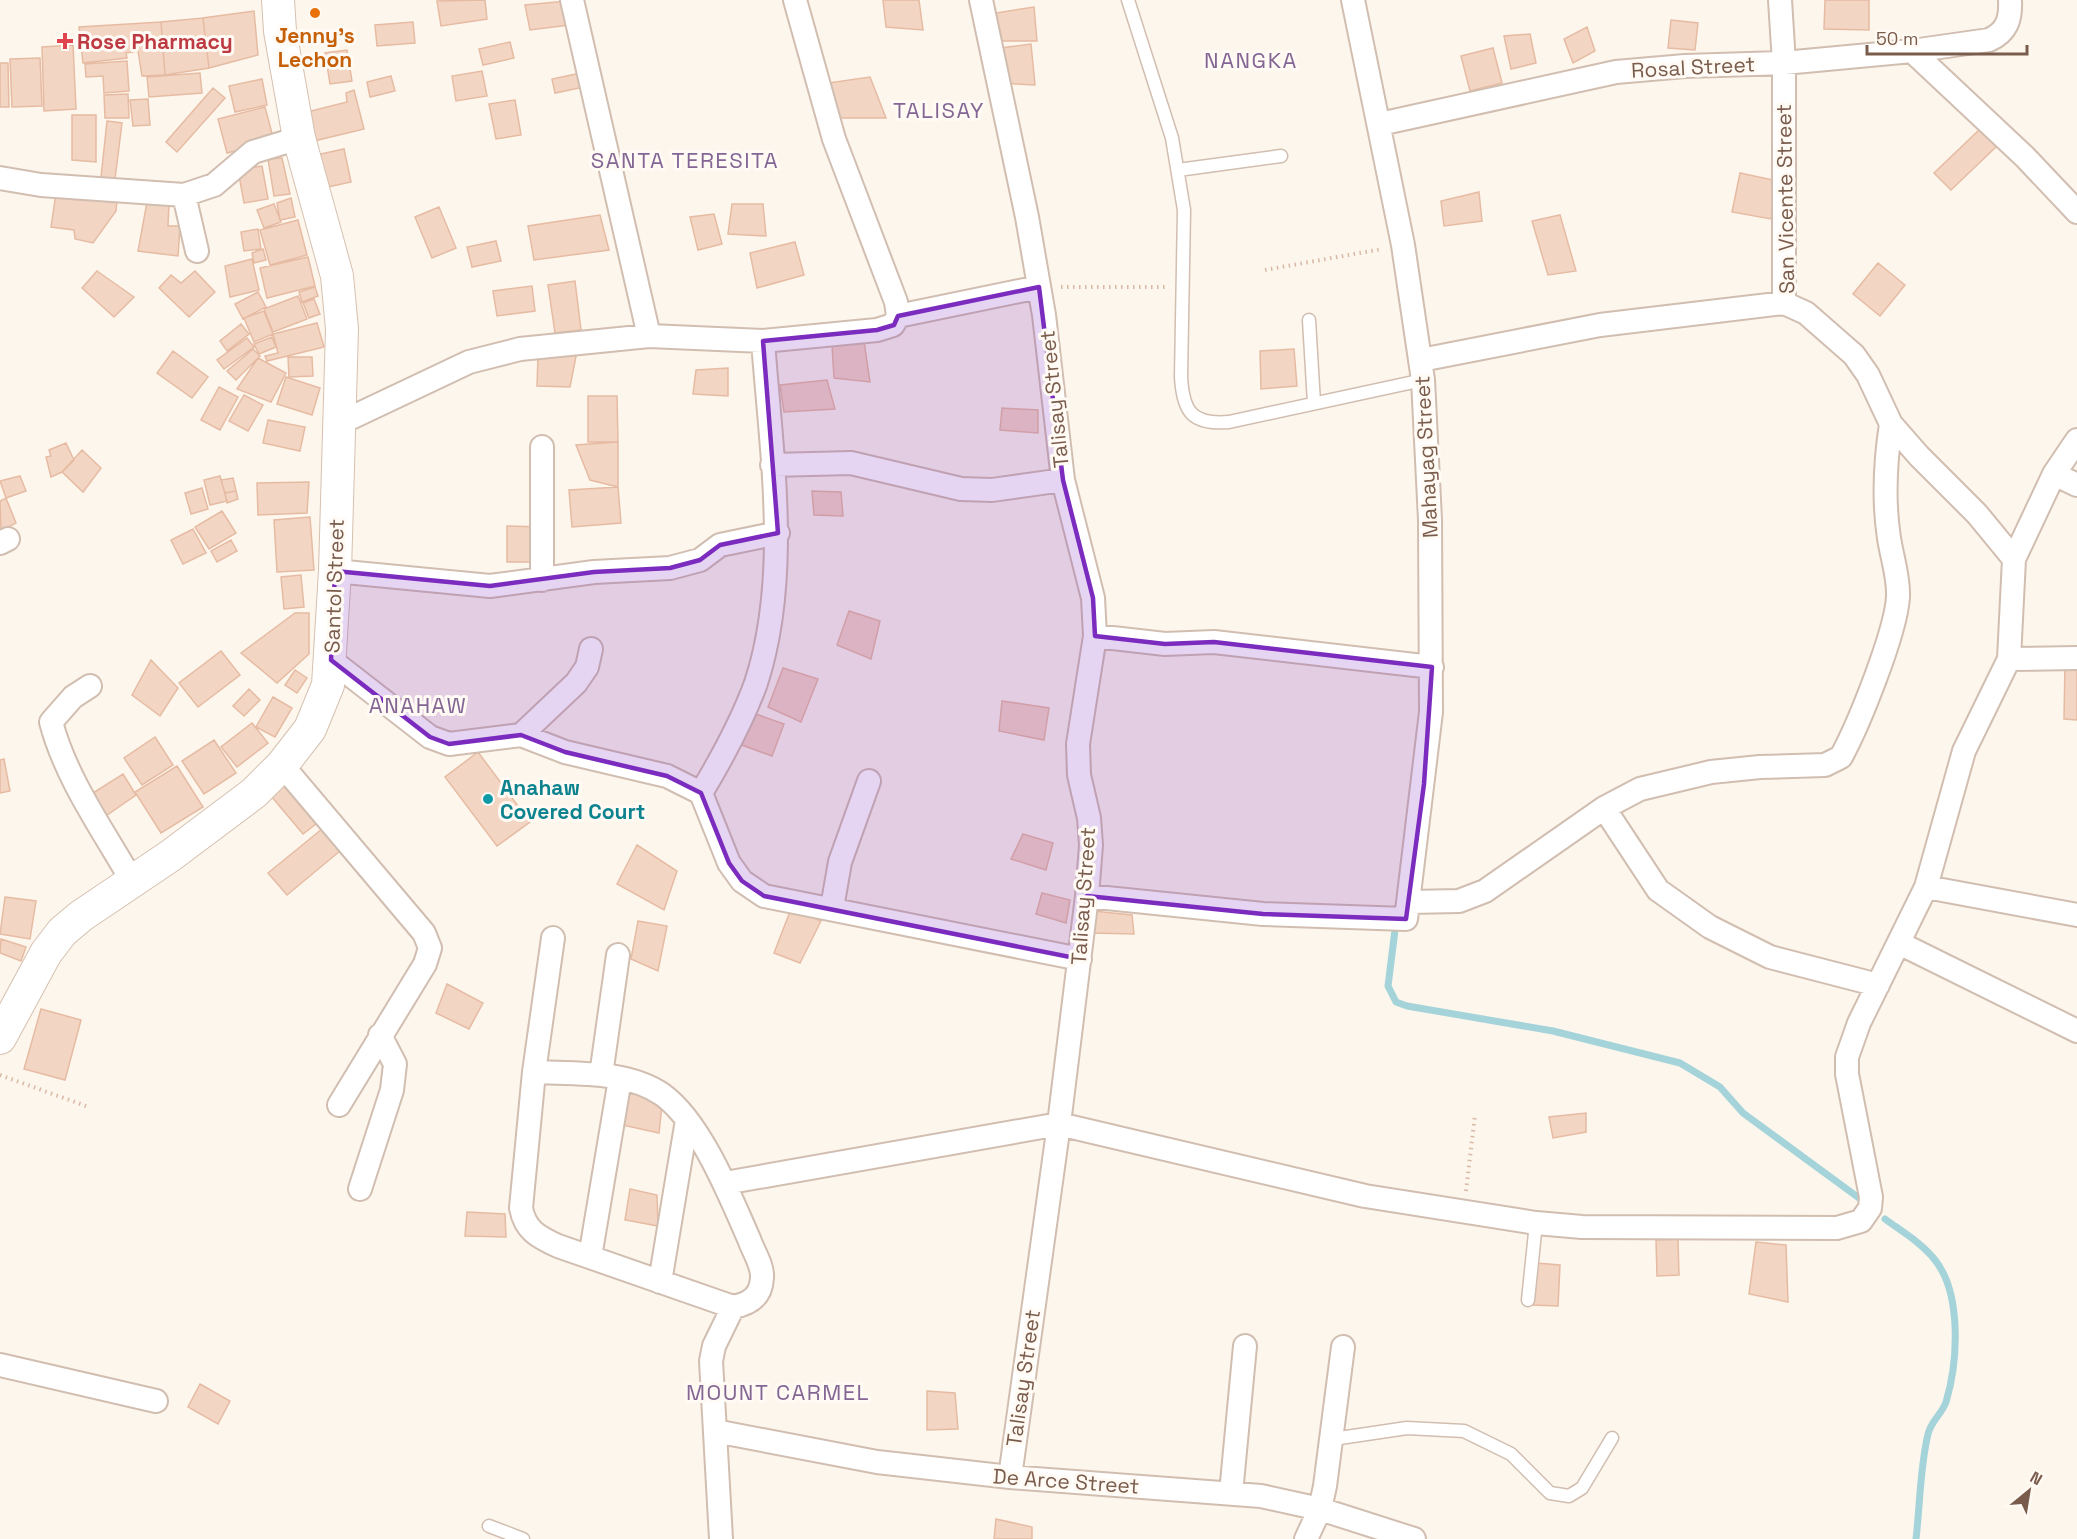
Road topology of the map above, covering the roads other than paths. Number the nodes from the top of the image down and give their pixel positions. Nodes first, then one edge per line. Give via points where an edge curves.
1 (278, 0) edge
2 (572, 0) edge
3 (795, 0) edge
4 (981, 0) edge
5 (1128, 0) edge
6 (1353, 0) edge
7 (1780, 0) edge
8 (2010, 0) edge
9 (1912, 51) junction
10 (1784, 63) junction
11 (1380, 124) junction
12 (299, 138) junction
13 (1281, 156) dead end
14 (1178, 170) junction
15 (0, 178) edge
16 (184, 195) junction
17 (2077, 212) edge
18 (197, 250) dead end
19 (1039, 289) junction
20 (1784, 303) junction
21 (898, 316) junction
22 (1309, 320) dead end
23 (649, 336) junction
24 (763, 341) junction
25 (1422, 370) junction
26 (1314, 403) junction
27 (338, 424) junction
28 (1891, 424) junction
29 (2077, 440) edge
30 (542, 447) dead end
31 (772, 465) junction
32 (2054, 474) junction
33 (1063, 480) junction
34 (2077, 485) edge
35 (778, 533) junction
36 (2014, 559) junction
37 (335, 571) junction
38 (542, 580) junction
39 (1095, 636) junction
40 (591, 649) dead end
41 (2077, 658) edge
42 (2009, 659) junction
43 (331, 660) junction
44 (1432, 667) junction
45 (90, 686) dead end
46 (521, 735) junction
47 (282, 765) junction
48 (869, 781) dead end
49 (701, 793) junction
50 (1604, 808) junction
51 (132, 881) junction
52 (1926, 887) junction
53 (1087, 896) junction
54 (832, 908) junction
55 (1407, 910) junction
56 (2077, 915) edge
57 (553, 938) dead end
58 (1899, 943) junction
59 (618, 955) dead end
60 (1080, 959) junction
61 (1878, 985) junction
62 (2077, 1031) edge
63 (380, 1035) junction
64 (0, 1038) edge
65 (534, 1072) junction
66 (610, 1077) junction
67 (339, 1105) dead end
68 (687, 1120) junction
69 (1059, 1124) junction
70 (725, 1183) junction
71 (360, 1189) dead end
72 (1536, 1223) junction
73 (590, 1257) junction
74 (660, 1282) junction
75 (1528, 1300) dead end
76 (733, 1308) junction
77 (1245, 1346) dead end
78 (1343, 1347) dead end
79 (0, 1365) edge
80 (156, 1401) dead end
81 (715, 1431) junction
82 (1612, 1438) dead end
83 (1333, 1439) junction
84 (1010, 1477) junction
85 (1231, 1493) junction
86 (1320, 1509) junction
87 (489, 1526) dead end
88 (523, 1539) edge
89 (721, 1539) edge
90 (1306, 1539) edge
91 (1414, 1539) edge

1 - 12 main road, Santol Street
2 - 23 street
3 - 21 street via 834,139
4 - 19 street, Talisay Street
5 - 14 lane via 1172,138
6 - 11 street, Mahayag Street
7 - 10 street, San Vicente Street
8 - 9 street, Rosal Street via 2006,28 2000,35
9 - 10 street, Rosal Street
9 - 17 street via 2025,157
10 - 11 street, Rosal Street via 1616,72
10 - 20 street, San Vicente Street
11 - 25 street, Mahayag Street
12 - 16 street via 253,152 214,185
12 - 27 main road, Santol Street via 337,276 342,329
13 - 14 lane
14 - 26 lane via 1184,210 1181,376 1182,398 1188,411 1198,420 1214,423
15 - 16 street
16 - 18 street
19 - 21 street
19 - 33 street, Talisay Street
20 - 25 street via 1600,325
20 - 28 street, San Vicente Street via 1806,313 1854,355
21 - 24 street via 893,325 878,330
22 - 26 lane
23 - 24 street
23 - 27 street via 555,344 492,356 432,378
24 - 31 street
25 - 26 lane
25 - 44 street, Mahayag Street
27 - 37 main road, Santol Street
28 - 36 street, San Vicente Street
28 - 50 street via 1884,497 1898,598 1881,659 1842,757 1825,765 1760,766 1660,782
29 - 32 street
30 - 38 street
31 - 33 street via 851,463 971,489 992,490
31 - 35 street
32 - 34 street
32 - 36 street
33 - 39 street, Talisay Street via 1093,598
35 - 38 street via 720,545 700,560 670,568 594,572
35 - 49 street via 767,634 756,682 729,746
36 - 42 street
37 - 38 street via 490,586
37 - 43 main road, Santol Street
39 - 44 street via 1165,644 1214,642
39 - 53 street, Talisay Street via 1078,744 1091,845
40 - 46 street via 587,667 576,683
41 - 42 street
42 - 52 street via 1964,751
43 - 46 street via 430,737 449,744
43 - 47 main road, Santol Street via 320,710
44 - 55 street, Mahayag Street via 1424,784
45 - 51 street via 73,697 51,722 73,779
46 - 49 street via 565,752 667,776
47 - 51 main road, Santol Street via 227,815
47 - 63 street via 427,938 430,948 425,964
48 - 54 street via 840,862
49 - 54 street via 729,863 742,881 764,896
50 - 55 street via 1485,891 1459,901
50 - 61 street via 1658,890 1710,927 1770,957
51 - 64 main road, Santol Street via 62,932 46,953
52 - 56 street
52 - 58 street
53 - 55 street via 1263,914
53 - 60 street, Talisay Street
54 - 60 street
57 - 65 street
58 - 61 street
58 - 62 street
59 - 66 street
60 - 69 street, Talisay Street
61 - 72 street via 1847,1057 1871,1197 1870,1208 1861,1221 1837,1228 1582,1227
63 - 67 street
63 - 71 street via 395,1064 392,1090
65 - 66 street
65 - 73 street via 521,1208 524,1221 541,1238
66 - 68 street via 657,1092
66 - 73 street
68 - 70 street
68 - 74 street
69 - 70 street
69 - 72 street via 1365,1196
69 - 84 street, Talisay Street
70 - 76 street via 762,1277 754,1299
72 - 75 lane
73 - 74 street
74 - 76 street
76 - 81 street via 711,1361
77 - 85 street
78 - 83 street
79 - 80 street
81 - 84 street, De Arce Street via 877,1462
81 - 89 street
82 - 83 lane via 1582,1488 1569,1496 1550,1493 1511,1454 1464,1431 1407,1428
83 - 86 street
84 - 85 street, De Arce Street
85 - 86 street, De Arce Street
86 - 90 street
86 - 91 street, De Arce Street
87 - 88 lane

